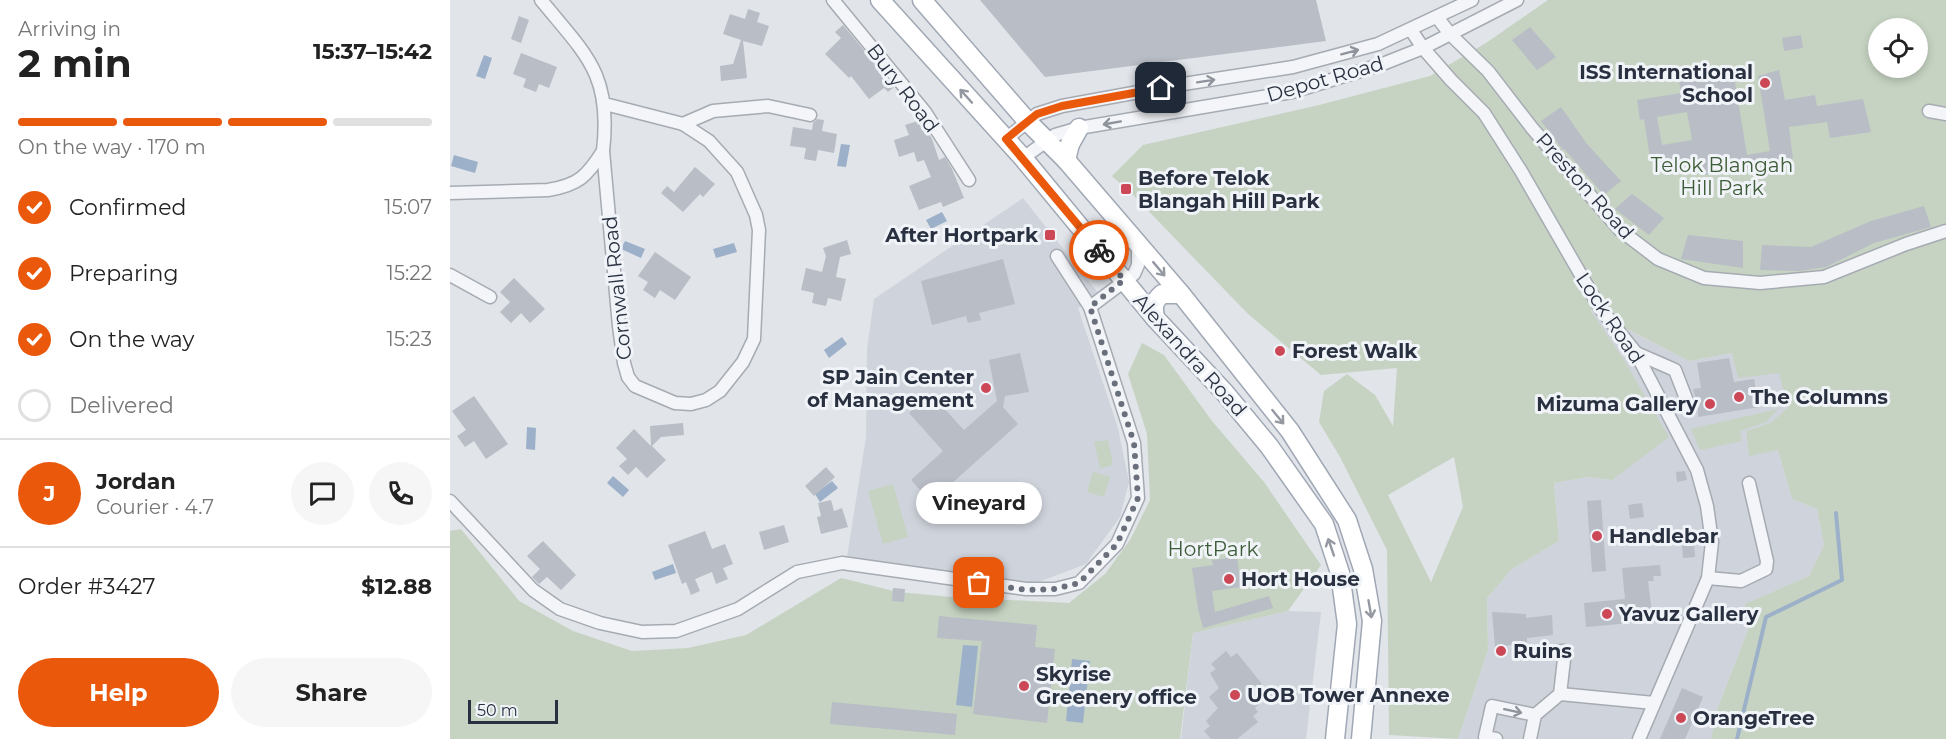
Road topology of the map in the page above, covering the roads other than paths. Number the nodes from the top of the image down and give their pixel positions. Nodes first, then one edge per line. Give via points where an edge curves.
1 (541, 0) edge
2 (833, 0) edge
3 (880, 0) edge
4 (922, 0) edge
5 (1472, 0) edge
6 (1517, 0) edge
7 (1437, 17) junction
8 (1411, 30) junction
9 (1450, 34) junction
10 (1423, 48) junction
11 (604, 104) junction
12 (1929, 111) dead end
13 (1946, 114) edge
14 (810, 115) dead end
15 (1028, 122) junction
16 (683, 124) junction
17 (1079, 128) junction
18 (1006, 139) junction
19 (1047, 140) junction
20 (603, 151) junction
21 (1023, 158) junction
22 (1066, 160) junction
23 (969, 180) dead end
24 (450, 193) edge
25 (1946, 231) edge
26 (1138, 243) junction
27 (1057, 256) dead end
28 (450, 275) edge
29 (1124, 280) junction
30 (1180, 294) junction
31 (490, 297) dead end
32 (1090, 307) junction
33 (1155, 318) junction
34 (1636, 353) junction
35 (1690, 409) dead end
36 (1749, 483) dead end
37 (450, 501) edge
38 (1708, 578) junction
39 (1541, 652) dead end
40 (1560, 694) junction
41 (1654, 703) junction
42 (1535, 715) junction
43 (1335, 739) edge
44 (1361, 739) edge
45 (1496, 739) edge
46 (1530, 739) edge
47 (1639, 739) edge

1 - 11 street, Cornwall Road via 587,57 598,78
2 - 23 street, Bury Road via 924,112
18 -> 3 main road, Alexandra Road
4 - 15 main road, Alexandra Road
5 - 7 street, Depot Road
6 - 9 street, Depot Road
7 - 8 street, Depot Road
7 - 9 street, Preston Road
8 - 10 street, Lock Road
15 -> 8 street, Depot Road via 1037,114 1062,106 1293,68 1378,44
9 - 10 street, Depot Road
9 - 25 street, Preston Road via 1488,71 1620,230 1658,259 1704,278 1760,284 1824,277
10 -> 17 street, Depot Road via 1292,92
10 - 34 street, Lock Road via 1484,113 1600,309
11 - 16 street, Cornwall Road
11 - 20 street, Cornwall Road
12 - 13 street
14 - 16 street via 768,106 713,111
15 - 18 street, Depot Road
15 - 19 main road, Alexandra Road
16 - 20 street, Cornwall Road via 709,141 737,172 759,230 754,339 743,362 720,391 706,400 675,403 635,386 628,377 619,326
17 - 19 street, Depot Road
17 - 22 main road
18 - 21 main road, Alexandra Road
19 - 21 street, Depot Road
19 - 22 main road, Alexandra Road
20 - 24 street via 590,171 563,188
21 - 29 main road, Alexandra Road
22 - 26 main road, Alexandra Road
26 - 29 street via 1138,265 1134,274
26 -> 30 main road, Alexandra Road
27 - 32 street
28 - 31 street
29 - 32 street
29 - 33 main road, Alexandra Road
30 - 33 main road via 1162,294 1155,299
30 -> 44 main road, Alexandra Road via 1290,431 1347,520 1363,569 1372,621
32 - 37 street via 1134,443 1138,498 1117,544 1079,583 1026,590 842,562 797,572 738,609 676,630 642,632 560,609 533,590
43 -> 33 main road, Alexandra Road via 1347,624 1340,573 1323,524 1269,446
34 - 35 street via 1675,370
34 - 38 street, Lock Road via 1696,470 1712,542
36 - 38 street via 1766,569 1741,581
38 - 41 street, Lock Road
39 - 40 street via 1565,651
40 - 41 street
40 - 42 street
41 - 47 street, Lock Road
45 -> 42 street via 1485,737 1492,706
42 - 46 street

